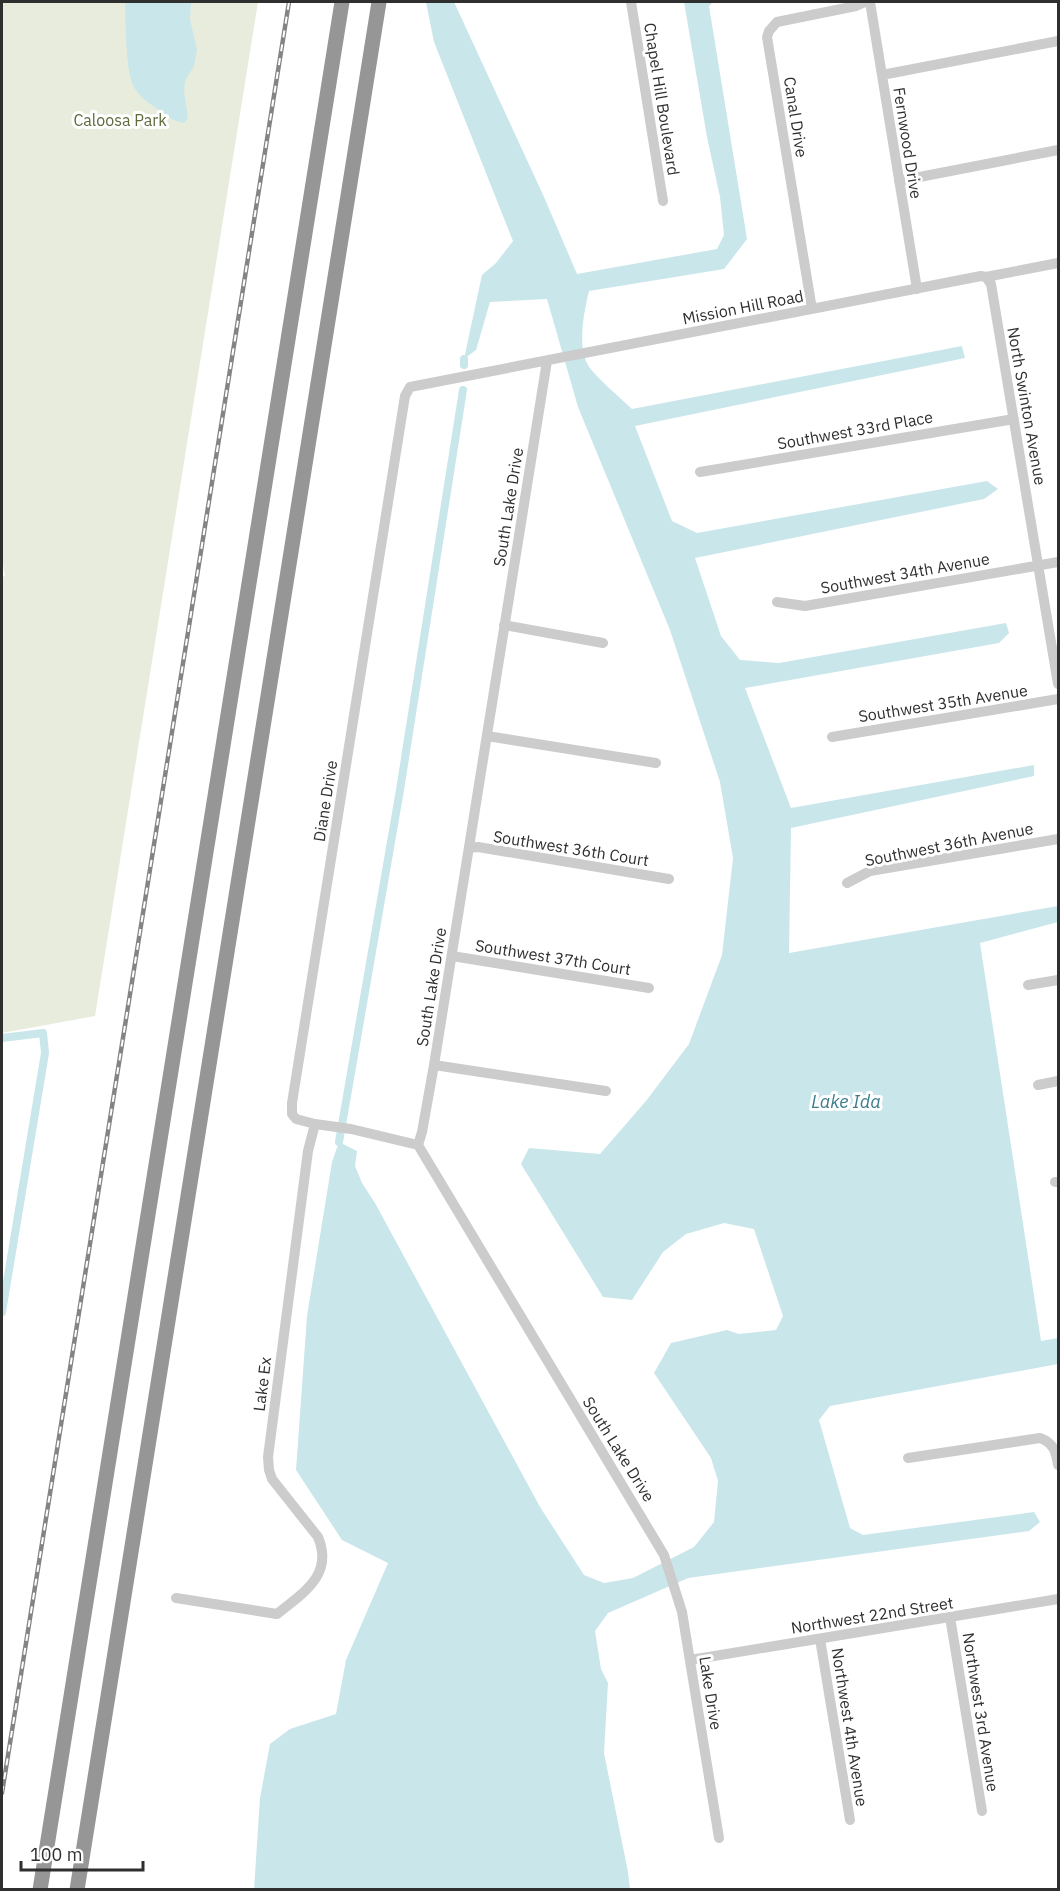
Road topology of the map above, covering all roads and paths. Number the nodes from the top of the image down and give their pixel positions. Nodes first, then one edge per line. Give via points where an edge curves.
1 (342, 2) edge
2 (379, 2) edge
3 (631, 2) edge
4 (865, 2) edge
5 (870, 2) edge
6 (1059, 40) edge
7 (882, 75) junction
8 (1059, 150) edge
9 (899, 181) junction
10 (663, 201) dead end
11 (1059, 263) edge
12 (986, 277) junction
13 (917, 289) junction
14 (812, 309) junction
15 (547, 361) junction
16 (433, 382) joint
17 (1014, 419) junction
18 (700, 471) dead end
19 (1059, 562) edge
20 (1039, 565) junction
21 (777, 602) dead end
22 (504, 625) junction
23 (603, 643) dead end
24 (1059, 684) edge
25 (1059, 699) edge
26 (487, 736) junction
27 (832, 737) dead end
28 (656, 763) dead end
29 (1059, 839) edge
30 (469, 848) junction
31 (669, 879) dead end
32 (847, 882) dead end
33 (452, 956) junction
34 (1059, 980) edge
35 (1028, 985) dead end
36 (650, 988) dead end
37 (434, 1065) junction
38 (1059, 1081) edge
39 (1038, 1085) dead end
40 (606, 1091) dead end
41 (315, 1124) junction
42 (418, 1145) junction
43 (908, 1458) dead end
44 (1059, 1465) edge
45 (664, 1555) joint
46 (176, 1599) dead end
47 (1059, 1599) edge
48 (950, 1617) junction
49 (820, 1639) junction
50 (690, 1660) junction
51 (982, 1811) dead end
52 (850, 1820) dead end
53 (719, 1838) dead end
54 (40, 1890) edge
55 (77, 1890) edge

1 - 54 highway
2 - 55 highway
3 - 10 street, Chapel Hill Boulevard
4 - 14 street, Canal Drive via 782,20 772,26 767,37
5 - 7 street, Fernwood Drive
6 - 7 street
7 - 9 street, Fernwood Drive
8 - 9 street
9 - 13 street, Fernwood Drive
11 - 12 street, Mission Hill Road
12 - 13 street, Mission Hill Road
12 - 17 street, North Swinton Avenue via 992,284
13 - 14 street, Mission Hill Road
14 - 15 street, Mission Hill Road
15 - 16 street, Mission Hill Road
15 - 22 street, South Lake Drive
16 - 41 street, Diane Drive via 410,387 405,396 294,1091 292,1114
17 - 18 street, Southwest 33rd Place
17 - 20 street, North Swinton Avenue
19 - 20 street, Southwest 34th Avenue
20 - 21 street, Southwest 34th Avenue via 806,606
20 - 24 street, North Swinton Avenue
22 - 23 street
22 - 26 street, South Lake Drive
25 - 27 street, Southwest 35th Avenue
26 - 28 street
26 - 30 street, South Lake Drive
29 - 32 street, Southwest 36th Avenue via 870,871
30 - 31 street, Southwest 36th Court
30 - 33 street, South Lake Drive
33 - 36 street, Southwest 37th Court
33 - 37 street, South Lake Drive
34 - 35 street
37 - 40 street
37 - 42 street, South Lake Drive
38 - 39 street
41 - 42 street, Diane Drive
41 - 46 street, Lake Ex via 308,1151 268,1457 272,1479 318,1537 324,1561 309,1587 277,1614
42 - 45 street, South Lake Drive
43 - 44 street via 1034,1438 1051,1444
45 - 50 street, Lake Drive via 676,1589
47 - 48 street, Northwest 22nd Street
48 - 49 street, Northwest 22nd Street
48 - 51 street, Northwest 3rd Avenue
49 - 50 street, Northwest 22nd Street
49 - 52 street, Northwest 4th Avenue
50 - 53 street, Lake Drive

